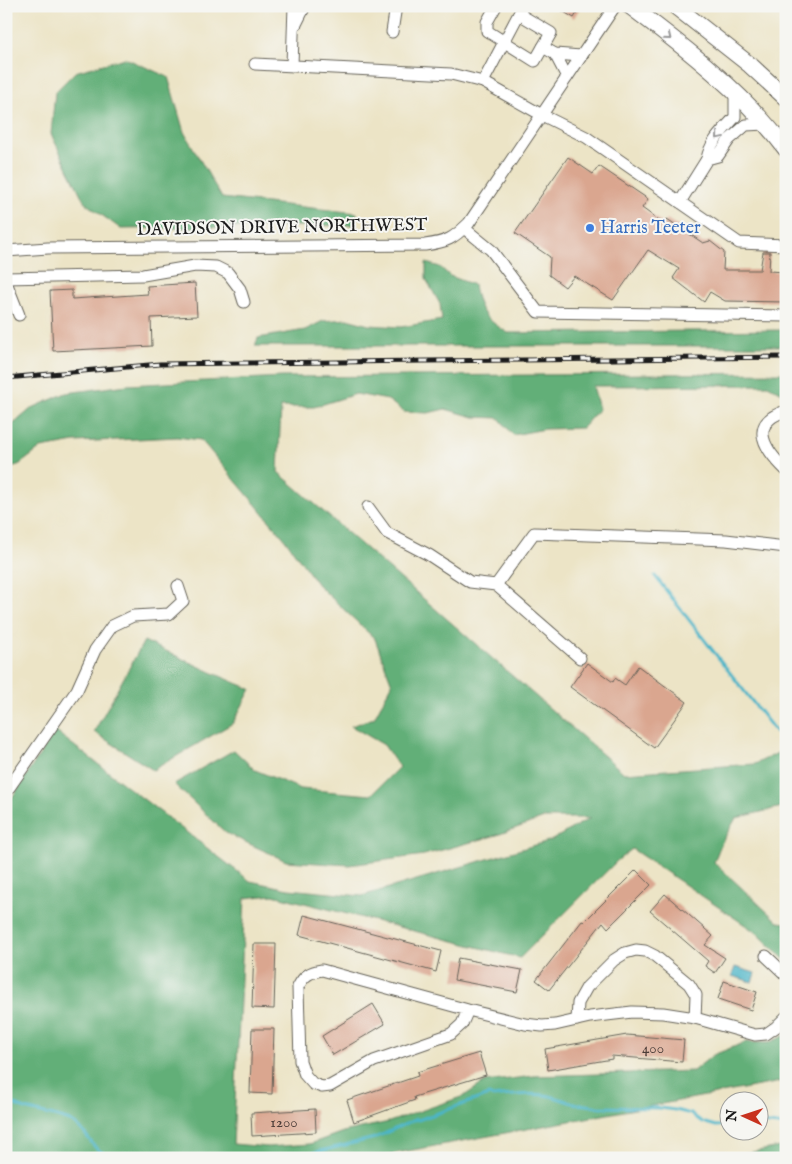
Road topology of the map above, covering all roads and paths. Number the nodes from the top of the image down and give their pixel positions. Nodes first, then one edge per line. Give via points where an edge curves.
1 (294, 6) edge
2 (305, 6) edge
3 (389, 6) edge
4 (396, 6) edge
5 (496, 6) edge
6 (504, 6) edge
7 (615, 6) edge
8 (630, 6) edge
9 (675, 6) edge
10 (521, 10) edge
11 (294, 27) junction
12 (490, 33) junction
13 (504, 43) junction
14 (543, 47) junction
15 (555, 54) junction
16 (581, 56) junction
17 (255, 64) dead end
18 (292, 65) junction
19 (567, 77) junction
20 (483, 82) junction
21 (735, 93) junction
22 (786, 98) edge
23 (542, 115) junction
24 (765, 124) junction
25 (786, 149) edge
26 (707, 159) junction
27 (680, 202) junction
28 (464, 228) junction
29 (786, 245) edge
30 (222, 247) junction
31 (6, 251) edge
32 (222, 270) junction
33 (6, 280) edge
34 (244, 302) dead end
35 (19, 315) dead end
36 (786, 316) edge
37 (786, 412) edge
38 (786, 470) edge
39 (368, 507) dead end
40 (786, 547) edge
41 (496, 585) junction
42 (178, 586) dead end
43 (580, 658) dead end
44 (6, 792) edge
45 (766, 956) dead end
46 (786, 975) edge
47 (468, 1010) junction
48 (695, 1018) junction
49 (786, 1018) edge
50 (577, 1020) junction

1 - 11 street
2 - 11 street
3 - 4 street via 389,32
5 - 12 street via 487,22
6 - 12 street
7 - 16 street, DAVIDSON DRIVE NORTHWEST
8 -> 21 highway
9 - 22 highway
10 - 13 street
10 - 14 street via 551,33
11 - 18 street
12 - 13 street
13 - 14 street via 535,61
13 - 20 street
14 - 15 street
15 - 16 street
15 - 19 street
16 - 19 street, DAVIDSON DRIVE NORTHWEST
17 - 18 street
18 - 20 street via 451,74
19 - 23 street, DAVIDSON DRIVE NORTHWEST
20 - 23 street
21 - 24 highway
21 -> 26 street via 736,117 715,139
23 - 27 street via 586,137
23 - 28 street, DAVIDSON DRIVE NORTHWEST
24 - 25 highway
24 - 26 street via 746,126 729,140 718,156
26 - 27 street
27 - 29 street via 739,242
28 - 30 street, DAVIDSON DRIVE NORTHWEST via 450,240 425,245
28 - 36 street via 491,250 538,312
30 - 31 street, DAVIDSON DRIVE NORTHWEST
30 - 32 street
32 - 33 street via 195,266 143,275
32 - 34 street via 240,289
33 - 35 street
37 - 38 street via 772,417 764,426 762,437 771,455
39 - 41 street via 387,533 470,582
40 - 41 street via 726,540 534,533
41 - 43 street
42 - 44 street via 183,601 169,614 132,616 112,626 96,650 77,690
45 - 46 street
47 - 47 street via 322,970 311,972 302,978 298,986 300,1061 305,1075 314,1084 322,1088 330,1086 374,1061 451,1034 462,1024
47 - 50 street via 542,1026
48 - 49 street via 755,1035 766,1034
48 - 50 street via 632,1012
48 - 50 street via 696,995 690,984 656,956 636,950 614,960 587,987 578,1003

